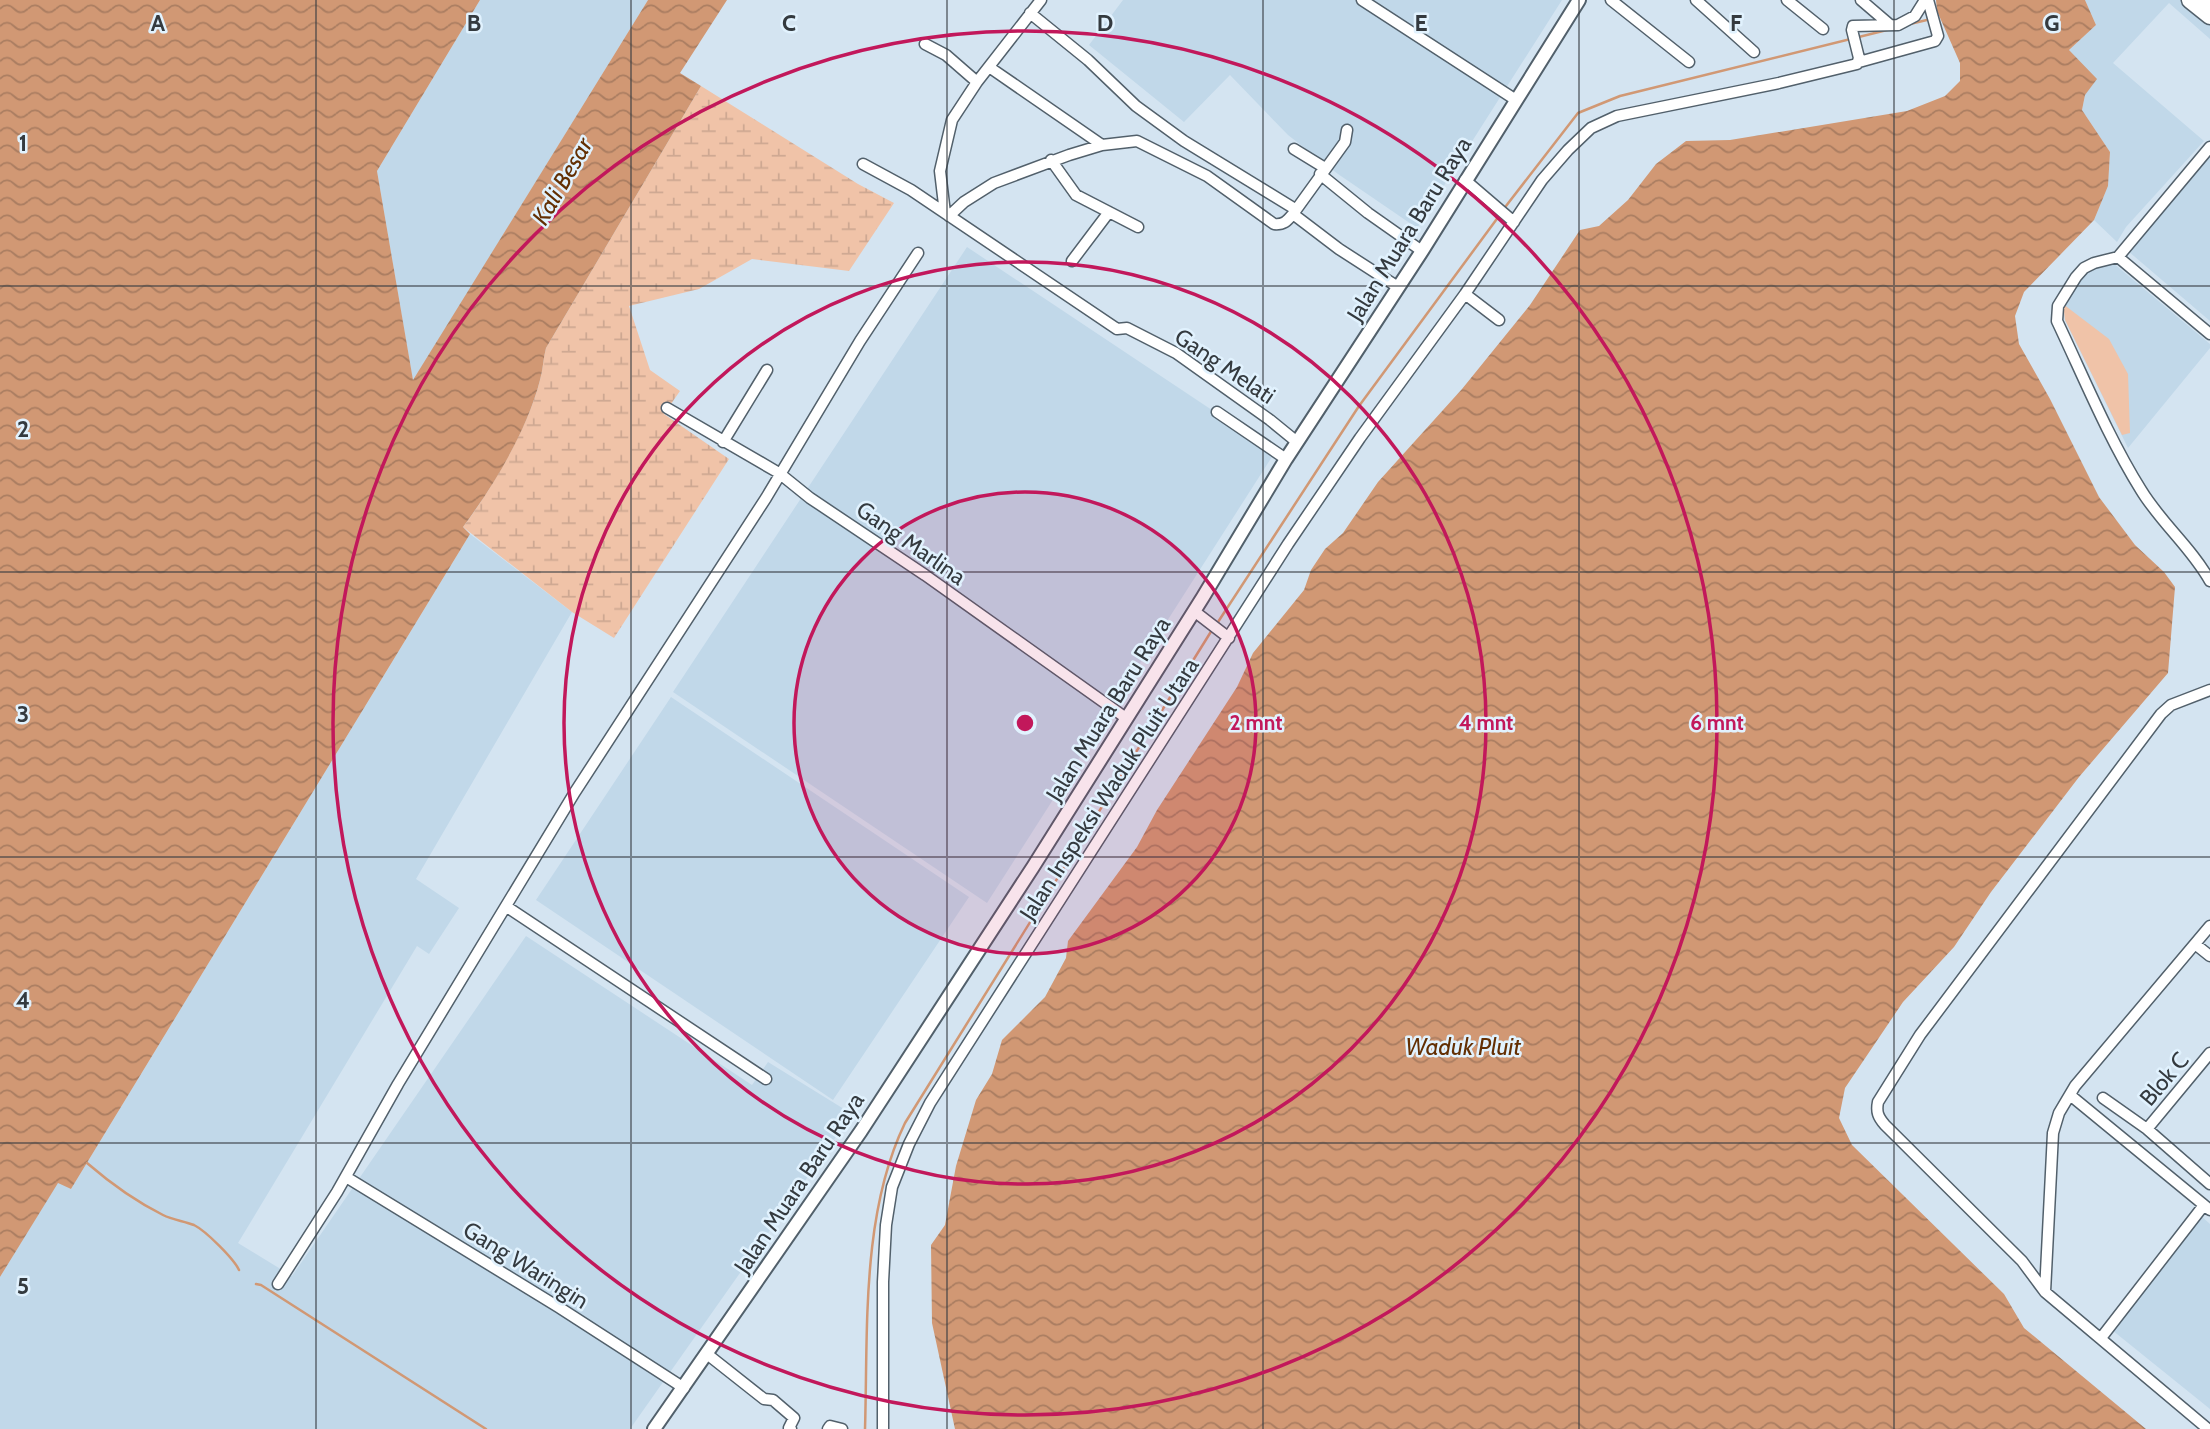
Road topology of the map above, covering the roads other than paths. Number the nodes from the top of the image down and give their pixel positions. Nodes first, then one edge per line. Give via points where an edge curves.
1 (1041, 0) edge
2 (1362, 0) edge
3 (1579, 0) edge
4 (1611, 0) edge
5 (1696, 0) edge
6 (1787, 0) edge
7 (1861, 0) edge
8 (1926, 0) edge
9 (2190, 0) edge
10 (1030, 13) junction
11 (2210, 16) edge
12 (1889, 24) junction
13 (1824, 29) dead end
14 (925, 44) dead end
15 (1754, 52) dead end
16 (1689, 62) dead end
17 (1858, 62) junction
18 (989, 68) junction
19 (977, 82) junction
20 (1516, 100) junction
21 (1347, 130) dead end
22 (1102, 145) junction
23 (2210, 147) edge
24 (1294, 149) dead end
25 (1051, 160) junction
26 (863, 163) dead end
27 (1323, 171) junction
28 (1465, 180) junction
29 (1294, 211) junction
30 (1109, 212) junction
31 (947, 215) junction
32 (1514, 222) junction
33 (1138, 227) dead end
34 (1422, 251) junction
35 (918, 253) dead end
36 (2118, 257) junction
37 (1072, 261) dead end
38 (1398, 287) junction
39 (1465, 294) junction
40 (1499, 320) dead end
41 (2210, 334) edge
42 (767, 370) dead end
43 (667, 408) dead end
44 (1217, 412) dead end
45 (723, 442) junction
46 (1297, 442) junction
47 (1286, 460) junction
48 (779, 473) junction
49 (2210, 580) edge
50 (1194, 611) junction
51 (1229, 638) junction
52 (2210, 690) edge
53 (1126, 719) junction
54 (507, 907) junction
55 (2210, 926) edge
56 (2195, 944) junction
57 (2210, 956) edge
58 (2208, 1060) edge
59 (766, 1079) dead end
60 (2073, 1091) junction
61 (2103, 1098) dead end
62 (2147, 1129) junction
63 (346, 1177) junction
64 (2210, 1184) edge
65 (2207, 1207) edge
66 (278, 1284) dead end
67 (2045, 1292) junction
68 (2101, 1338) junction
69 (707, 1354) junction
70 (684, 1388) junction
71 (654, 1429) edge
72 (791, 1429) edge
73 (828, 1429) edge
74 (842, 1429) edge
75 (883, 1429) edge
76 (2208, 1429) edge

1 - 10 street
2 - 20 street
3 - 20 street, Jalan Muara Baru Raya
4 - 16 street
5 - 15 street
6 - 13 street
7 - 12 street
8 - 12 street via 1915,16 1898,25
8 - 17 street, Jalan Inspeksi Waduk Pluit Utara via 1938,36 1935,41
9 - 11 highway
10 - 18 street
10 - 29 street via 1136,106
12 - 17 street via 1853,26
14 - 19 street via 946,55
17 - 32 street, Jalan Inspeksi Waduk Pluit Utara via 1617,116 1591,128 1542,180
18 - 19 street
18 - 22 street
19 - 31 street via 950,124 940,171
20 - 28 street, Jalan Muara Baru Raya
21 - 27 street via 1345,142
22 - 25 street
22 - 29 street via 1137,141 1207,176 1274,224 1285,223
23 - 36 street
24 - 27 street
25 - 30 street via 1072,192
25 - 31 street via 994,183
26 - 31 street, Gang Melati
27 - 29 street
27 - 34 street via 1368,213
28 - 32 street
28 - 34 street, Jalan Muara Baru Raya
29 - 38 street via 1339,249
30 - 33 street
30 - 37 street
31 - 46 street, Gang Melati via 1117,329 1127,328 1176,354
32 - 39 street, Jalan Inspeksi Waduk Pluit Utara
34 - 38 street, Jalan Muara Baru Raya
35 - 48 street
36 - 41 street
36 - 49 street via 2084,268 2058,306 2057,321 2141,489
38 - 46 street, Jalan Muara Baru Raya
39 - 40 street
39 - 51 street, Jalan Inspeksi Waduk Pluit Utara via 1360,438
42 - 45 street
43 - 45 street, Gang Marlina
44 - 47 street
45 - 48 street, Gang Marlina
46 - 47 street, Jalan Muara Baru Raya
47 - 50 street, Jalan Muara Baru Raya
48 - 53 street, Gang Marlina
48 - 54 street
50 - 51 street
50 - 53 street, Jalan Muara Baru Raya
51 - 75 street, Jalan Inspeksi Waduk Pluit Utara via 930,1103 909,1144 892,1187 886,1225
52 - 67 street via 2171,705 2161,714 1920,1035 1878,1102 1877,1113 1885,1125 2022,1261
53 - 69 street, Jalan Muara Baru Raya via 861,1131
54 - 59 street
54 - 63 street
55 - 56 street
56 - 57 street
56 - 60 street
58 - 62 street, Blok C
60 - 65 street
60 - 67 street via 2059,1112 2053,1133
61 - 62 street
62 - 64 street
63 - 66 street
63 - 70 street, Gang Waringin
65 - 68 street
67 - 68 street
68 - 76 street
69 - 70 street, Jalan Muara Baru Raya
69 - 72 street via 794,1418
70 - 71 street, Jalan Muara Baru Raya
73 - 74 street

